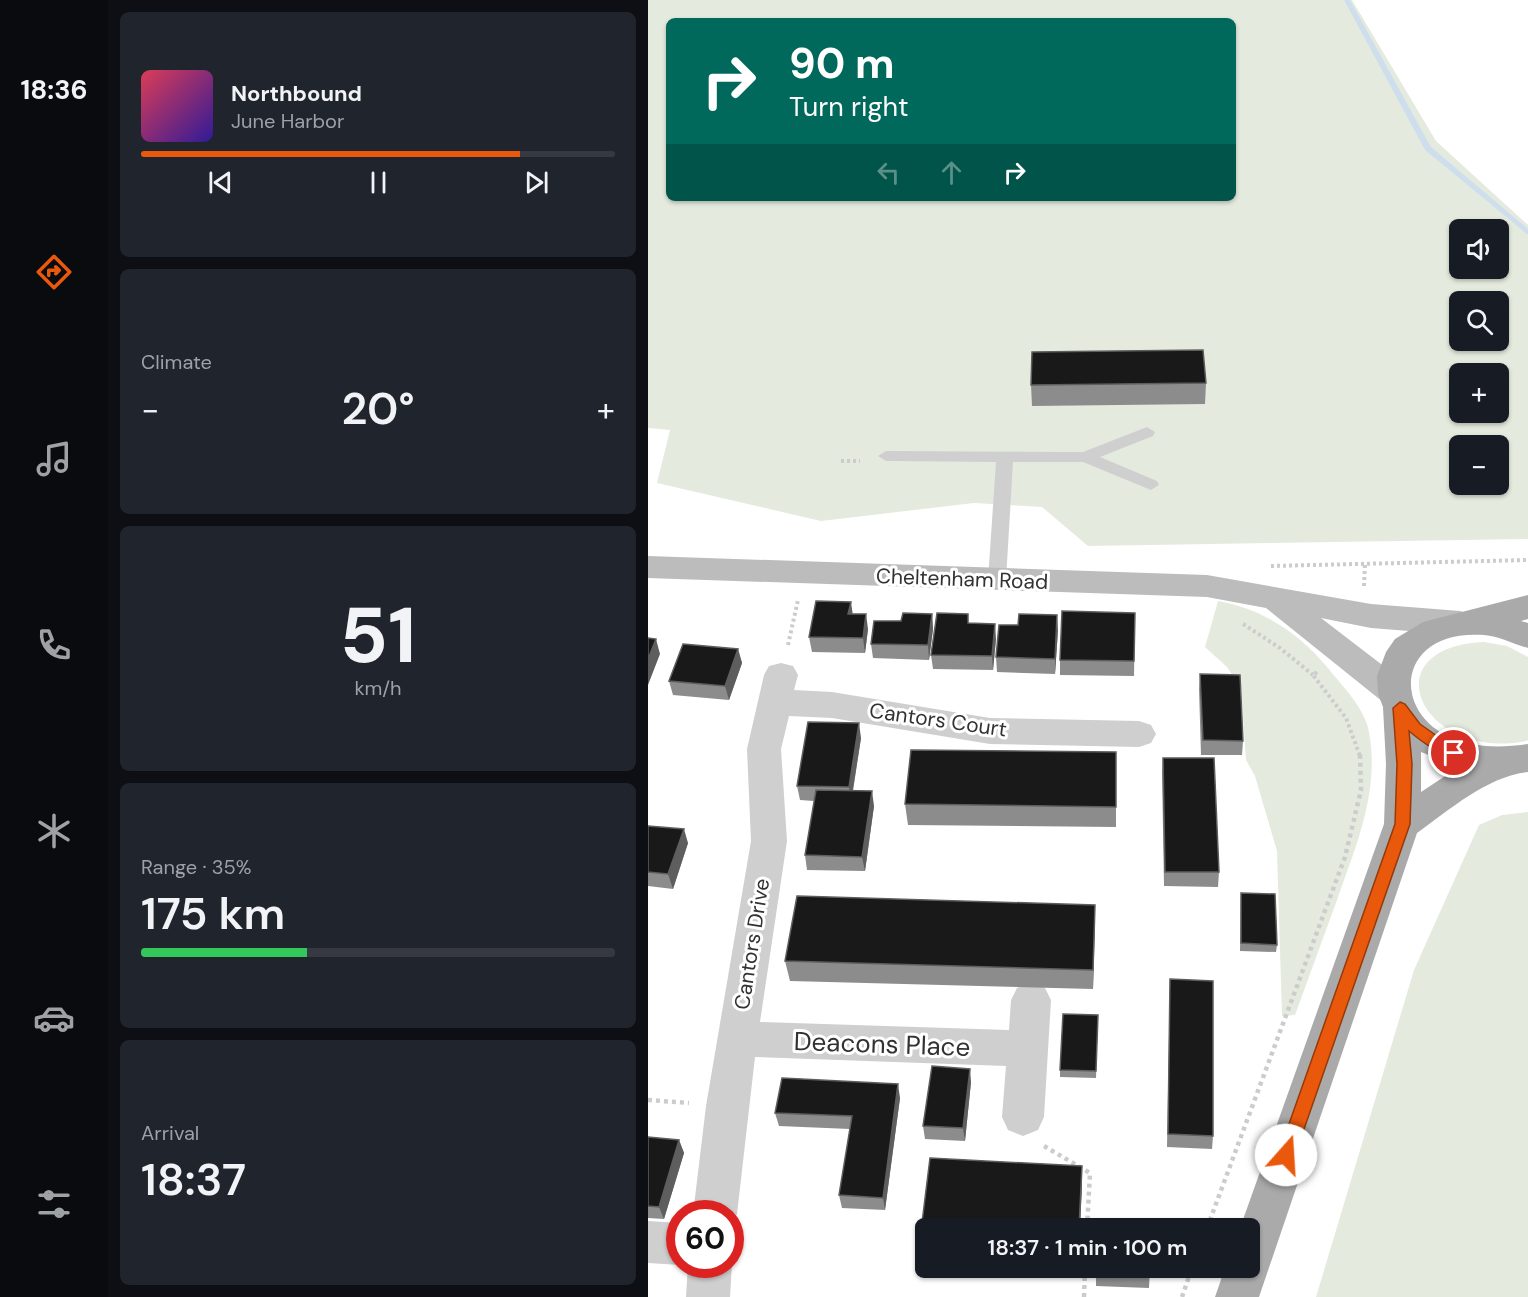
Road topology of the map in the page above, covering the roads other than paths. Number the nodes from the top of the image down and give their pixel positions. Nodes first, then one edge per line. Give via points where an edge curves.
1 (1147, 432) dead end
2 (1005, 455) junction
3 (886, 456) dead end
4 (1085, 457) junction
5 (1151, 485) dead end
6 (648, 567) edge
7 (997, 580) junction
8 (1274, 600) junction
9 (1528, 607) edge
10 (1463, 623) junction
11 (1528, 636) edge
12 (777, 689) joint
13 (1397, 700) junction
14 (1139, 734) dead end
15 (1518, 762) edge
16 (1402, 824) junction
17 (1031, 1000) dead end
18 (737, 1040) junction
19 (1027, 1049) junction
20 (1023, 1117) road end
21 (716, 1200) edge
22 (1260, 1232) edge
23 (648, 1242) edge
24 (666, 1243) edge
25 (709, 1278) edge
26 (1244, 1278) edge
27 (708, 1297) edge
28 (1237, 1297) edge

1 - 4 lane
2 - 3 lane
2 - 4 lane
2 - 7 lane
4 - 5 lane
6 - 7 street, Cheltenham Road
7 - 8 street, Cheltenham Road via 1207,586
8 - 10 street, Cheltenham Road via 1362,615
8 - 13 street, Cheltenham Road via 1342,650
9 - 10 main road
10 - 11 main road via 1505,627
10 - 13 main road via 1430,631 1405,649 1394,670
12 - 14 street, Cantors Court via 832,705 990,731
12 - 18 street, Cantors Drive via 764,749 769,841
13 - 15 main road via 1415,728 1437,745 1472,758
13 - 16 main road via 1404,764
15 - 16 main road via 1466,780
16 - 22 main road
17 - 19 street
18 - 19 street, Deacons Place
18 - 21 street, Cantors Drive
19 - 20 street
23 - 24 street
25 - 27 street
26 - 28 main road

